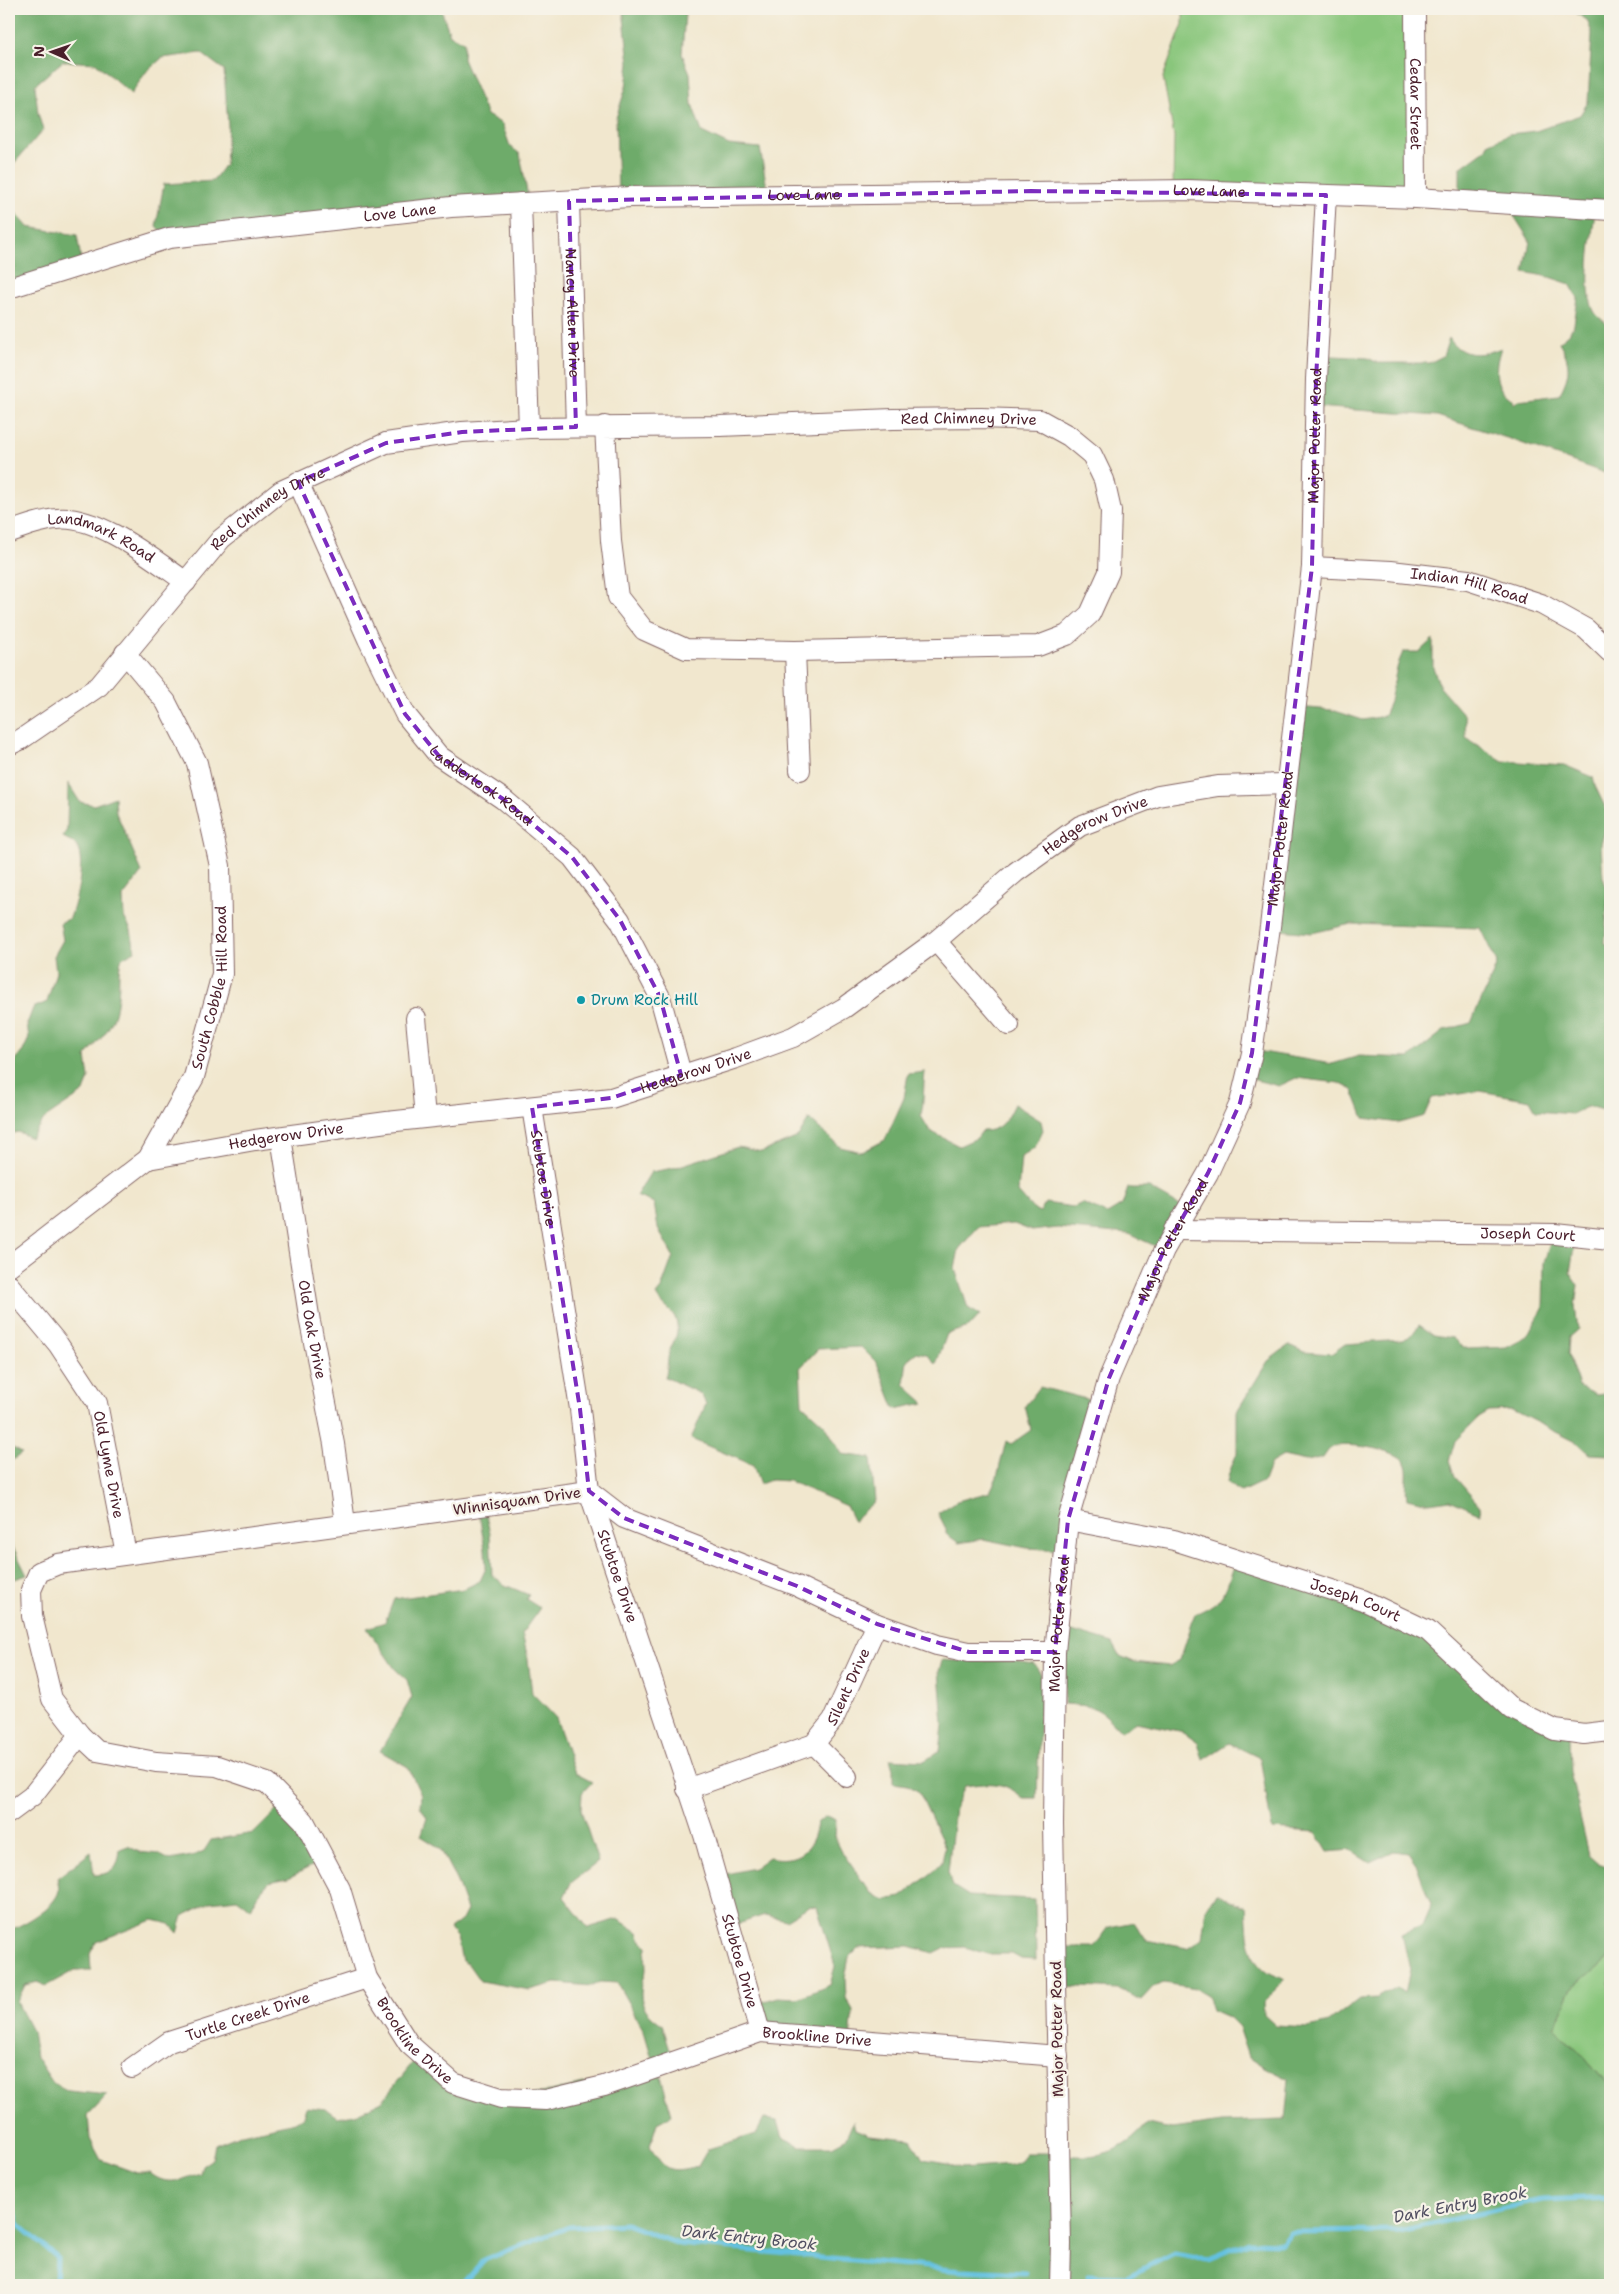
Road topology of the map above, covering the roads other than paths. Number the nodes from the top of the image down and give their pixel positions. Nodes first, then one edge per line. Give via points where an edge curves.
1 (1415, 9) edge
2 (1326, 195) junction
3 (1416, 198) junction
4 (569, 200) junction
5 (521, 204) junction
6 (1610, 210) edge
7 (9, 288) edge
8 (605, 426) junction
9 (576, 427) junction
10 (529, 428) junction
11 (298, 482) junction
12 (9, 532) edge
13 (1312, 567) junction
14 (186, 582) junction
15 (795, 651) junction
16 (1610, 652) edge
17 (124, 653) junction
18 (9, 745) edge
19 (800, 770) dead end
20 (1285, 784) junction
21 (936, 941) junction
22 (416, 1018) dead end
23 (1009, 1025) dead end
24 (681, 1074) junction
25 (532, 1107) junction
26 (425, 1117) junction
27 (281, 1136) junction
28 (148, 1159) junction
29 (1174, 1230) junction
30 (1610, 1240) edge
31 (9, 1266) edge
32 (9, 1285) edge
33 (588, 1491) junction
34 (1068, 1520) junction
35 (345, 1523) junction
36 (126, 1554) junction
37 (39, 1572) joint
38 (877, 1624) junction
39 (1055, 1652) junction
40 (1610, 1731) edge
41 (80, 1735) junction
42 (814, 1744) junction
43 (847, 1778) dead end
44 (687, 1788) junction
45 (9, 1813) edge
46 (367, 1978) junction
47 (760, 2032) junction
48 (1058, 2056) junction
49 (132, 2068) dead end
50 (1060, 2285) edge

1 - 3 street, Cedar Street
2 - 3 street, Love Lane
2 - 4 street, Love Lane via 1188,190 631,196
2 - 13 street, Major Potter Road via 1316,379
3 - 6 street, Love Lane
4 - 5 street, Love Lane
4 - 9 street, Nancy Allen Drive
5 - 7 street, Love Lane via 451,207 169,238
5 - 10 street
8 - 9 street, Red Chimney Drive
8 - 15 street, Red Chimney Drive via 611,541 618,598 644,630 686,649
8 - 15 street, Red Chimney Drive via 720,426 961,418 1040,420 1069,436 1092,455 1104,480 1111,511 1109,572 1090,614 1067,634 1038,646
9 - 10 street, Red Chimney Drive
10 - 11 street, Red Chimney Drive via 462,432 386,443
11 - 14 street, Red Chimney Drive via 221,539
11 - 24 street, Ladderlook Road via 405,714 440,756 503,799 572,857 620,920 660,997
12 - 14 street, Landmark Road via 58,518 94,524
13 - 16 street, Indian Hill Road via 1391,571 1468,580 1541,604 1586,629
13 - 20 street, Major Potter Road
14 - 17 street, Red Chimney Drive
15 - 19 street
17 - 18 street, Red Chimney Drive via 99,686
17 - 28 street, South Cobble Hill Road via 166,702 197,763 220,866 222,974 194,1077
20 - 21 street, Hedgerow Drive via 1218,786 1158,796 1080,826 1016,872
20 - 29 street, Major Potter Road via 1269,936 1252,1053 1242,1094 1208,1174
21 - 23 street
21 - 24 street, Hedgerow Drive via 844,1008 793,1037
22 - 26 street
24 - 25 street, Hedgerow Drive via 611,1098
25 - 26 street, Hedgerow Drive
25 - 33 street, Stubtoe Drive via 578,1390
26 - 27 street, Hedgerow Drive
27 - 28 street, Hedgerow Drive
27 - 35 street, Old Oak Drive
28 - 31 street, South Cobble Hill Road
29 - 30 street, Joseph Court via 1555,1234
29 - 34 street, Major Potter Road via 1109,1378
32 - 36 street, Old Lyme Drive via 58,1344 97,1403
33 - 35 street, Winnisquam Drive
33 - 38 street, Winnisquam Drive via 624,1518 797,1586
33 - 44 street, Stubtoe Drive
34 - 39 street, Major Potter Road
34 - 40 street, Joseph Court via 1174,1540 1363,1600 1428,1631 1512,1709 1556,1730 1584,1734
35 - 36 street, Winnisquam Drive
36 - 37 street, Winnisquam Drive via 58,1564
37 - 41 street, Brookline Drive via 31,1590 32,1616 52,1699
38 - 39 street, Winnisquam Drive via 937,1645 969,1652
38 - 42 street, Silent Drive via 833,1720
39 - 48 street, Major Potter Road via 1053,1824
41 - 45 street via 32,1796
41 - 46 street, Brookline Drive via 97,1751 156,1762 217,1766 267,1783 304,1821 340,1889
42 - 43 street
42 - 44 street
44 - 47 street, Stubtoe Drive via 704,1835
46 - 47 street, Brookline Drive via 409,2044 453,2082 501,2098 546,2100 604,2086
46 - 49 street, Turtle Creek Drive via 169,2042
47 - 48 street, Brookline Drive
48 - 50 street, Major Potter Road

